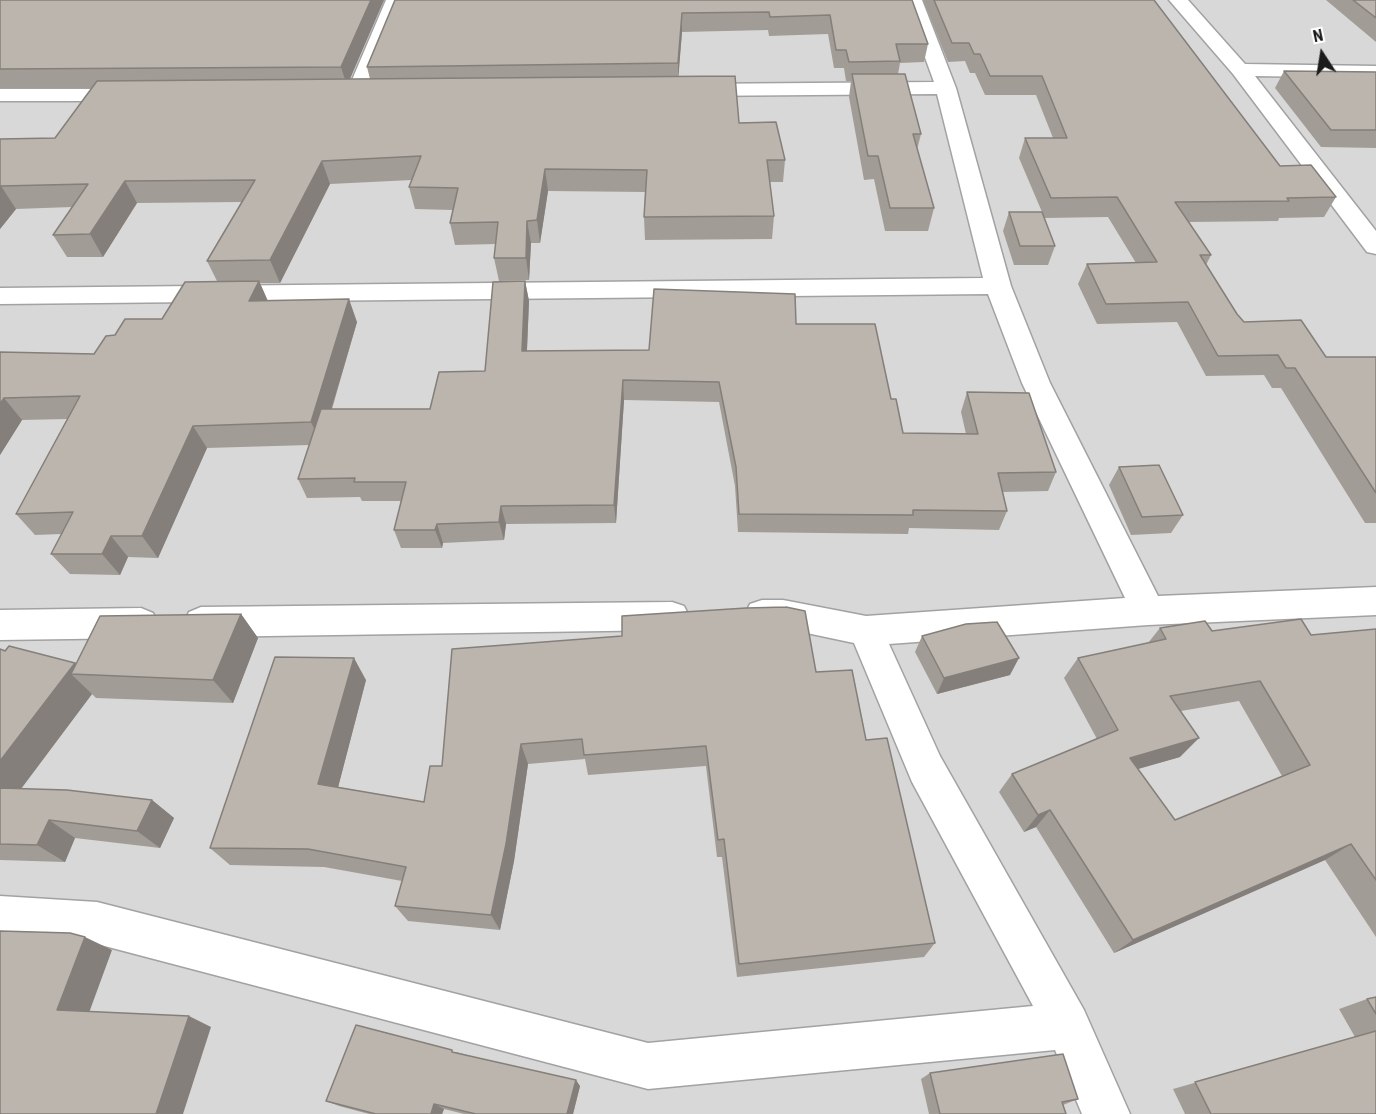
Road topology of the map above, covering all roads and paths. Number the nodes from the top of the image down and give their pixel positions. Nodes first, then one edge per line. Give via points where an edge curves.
1 (395, 0) edge
2 (913, 0) edge
3 (1178, 0) edge
4 (1240, 70) junction
5 (1376, 72) edge
6 (946, 88) junction
7 (674, 91) edge
8 (332, 94) edge
9 (356, 94) junction
10 (379, 94) edge
11 (0, 95) edge
12 (154, 95) edge
13 (1376, 246) edge
14 (998, 286) junction
15 (0, 296) edge
16 (1376, 601) edge
17 (1148, 611) junction
18 (700, 615) edge
19 (735, 615) edge
20 (0, 624) edge
21 (866, 631) junction
22 (0, 917) edge
23 (1068, 1026) junction
24 (1106, 1114) edge

1 - 9 street
2 - 6 street
3 - 4 street
4 - 5 street
4 - 13 street
6 - 7 street
6 - 14 street
8 - 9 street
9 - 10 street
11 - 12 street
14 - 15 street
14 - 17 street via 1036,383
16 - 17 street
17 - 21 street
18 - 20 street
19 - 21 street via 783,614
21 - 23 street via 926,769
22 - 23 street via 97,923 648,1066
23 - 24 street

